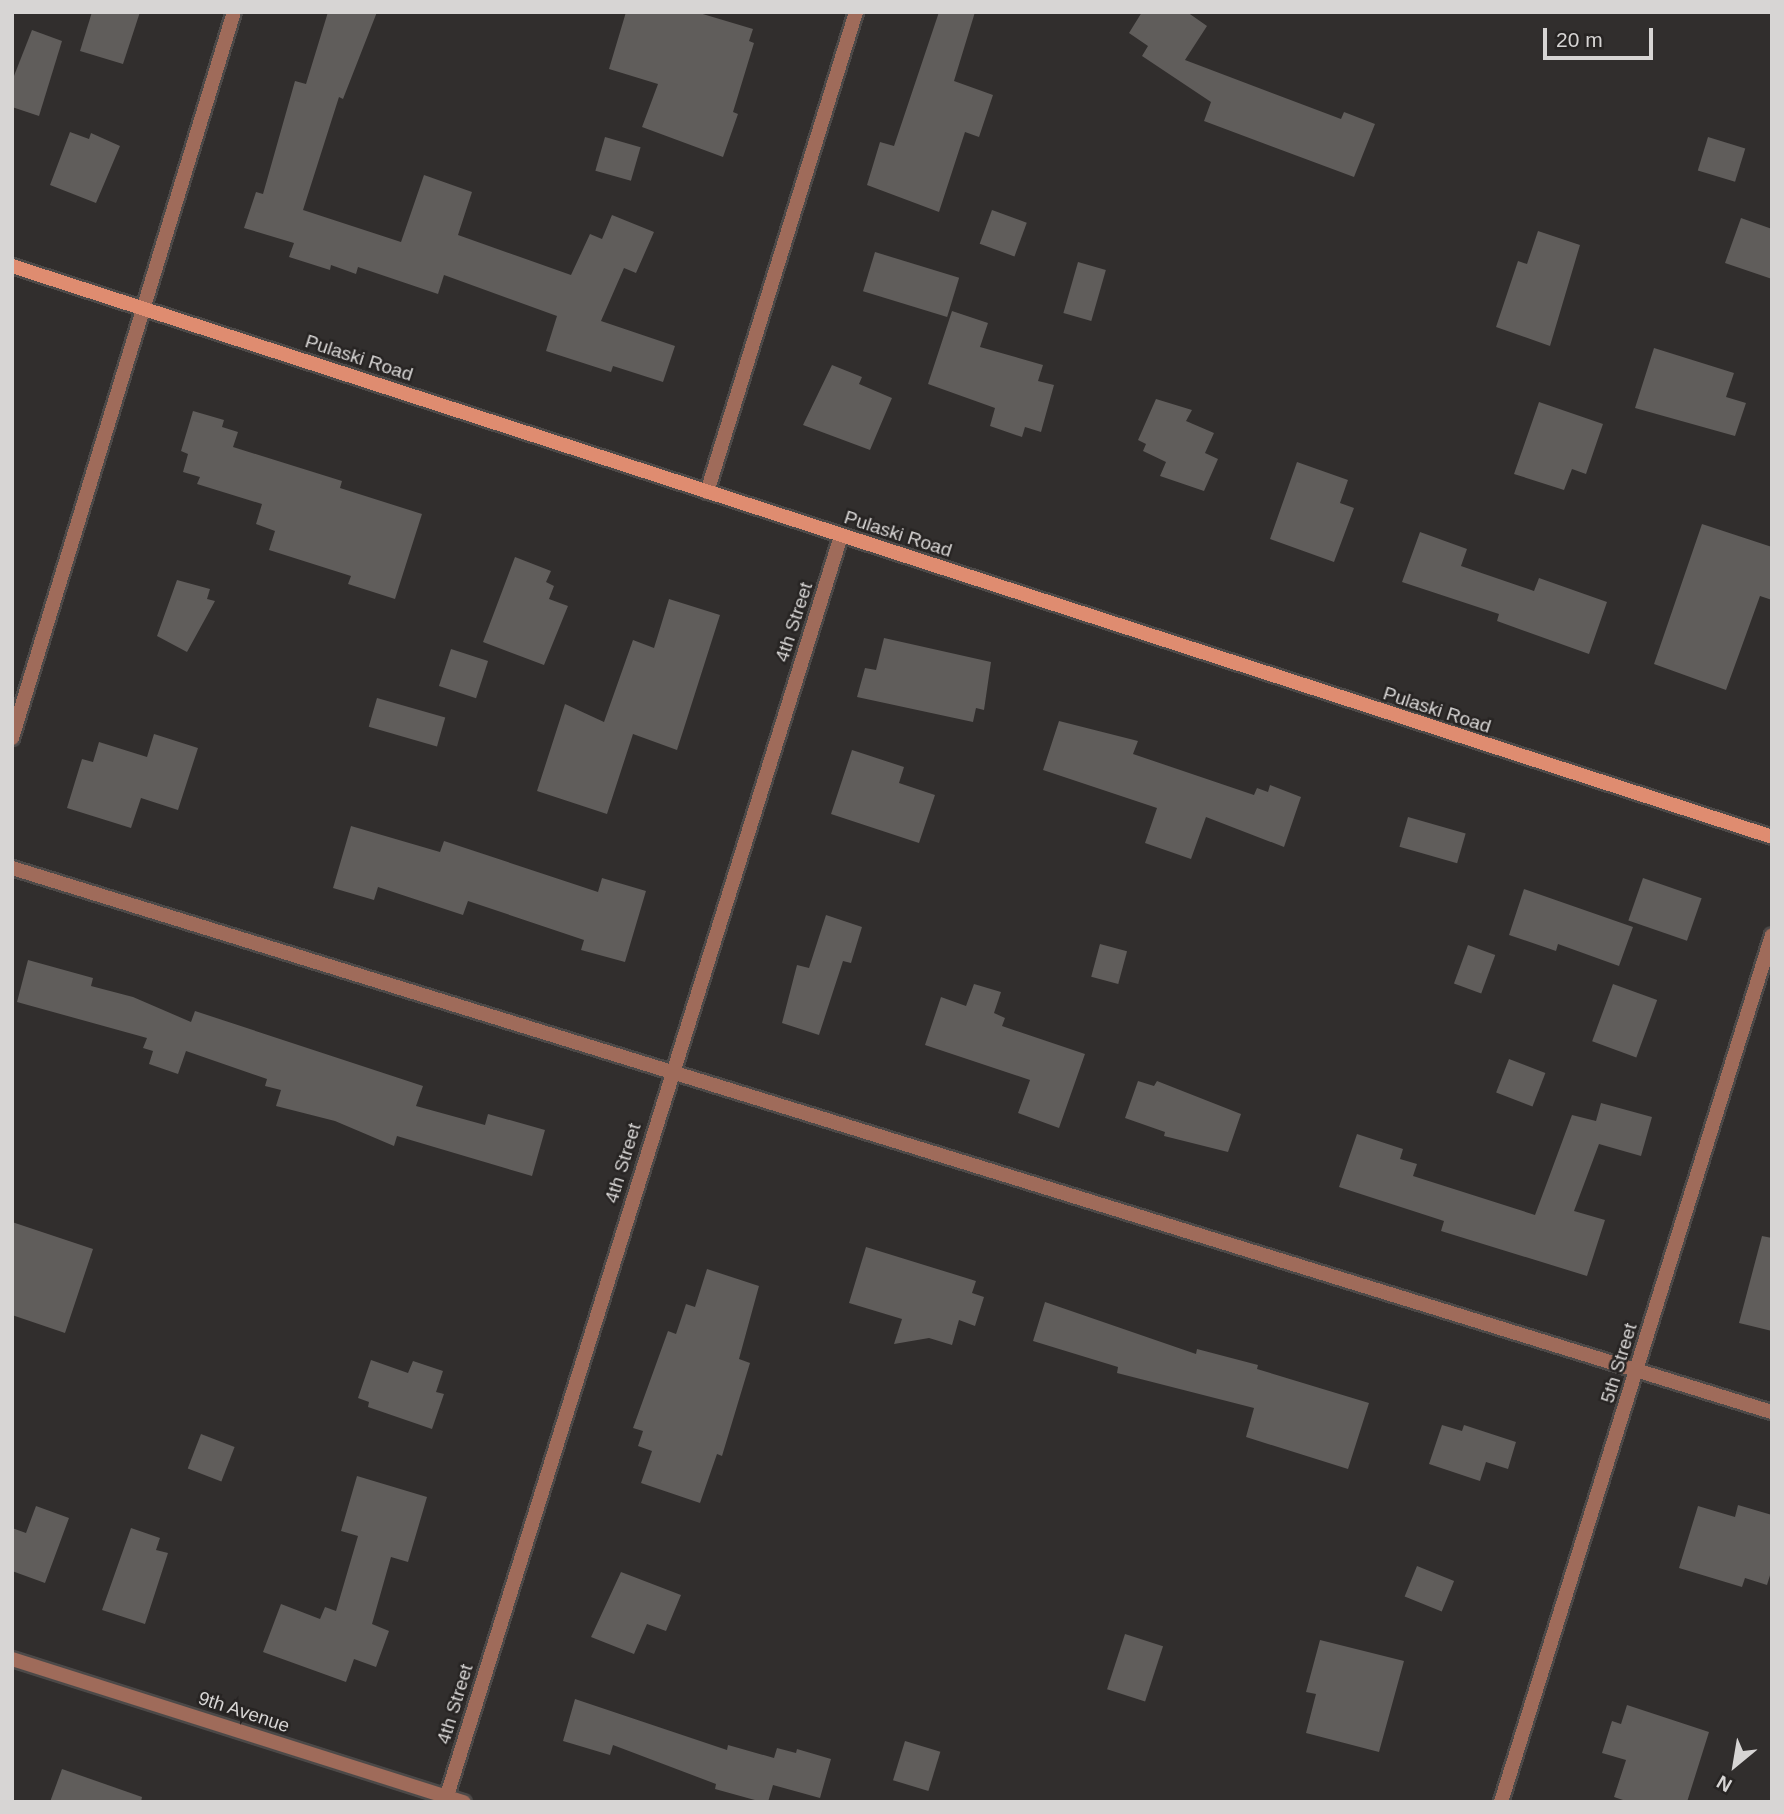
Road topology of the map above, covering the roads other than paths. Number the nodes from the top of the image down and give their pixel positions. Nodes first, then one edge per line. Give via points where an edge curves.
1 (234, 12) edge
2 (856, 12) edge
3 (12, 266) edge
4 (146, 309) junction
5 (707, 492) junction
6 (841, 536) junction
7 (12, 738) edge
8 (1772, 838) edge
9 (12, 867) edge
10 (1772, 935) edge
11 (670, 1074) junction
12 (1637, 1369) junction
13 (1772, 1412) edge
14 (12, 1659) edge
15 (445, 1799) edge
16 (464, 1802) edge
17 (1502, 1802) edge

1 - 4 street
2 - 5 street
3 - 4 main road, Pulaski Road
4 - 5 main road, Pulaski Road
4 - 7 street
5 - 6 main road, Pulaski Road
6 - 8 main road, Pulaski Road
6 - 11 street, 4th Street
9 - 11 street
10 - 12 street, 5th Street
11 - 12 street
11 - 15 street, 4th Street
12 - 13 street
12 - 17 street, 5th Street
14 - 15 street, 9th Avenue
15 - 16 street, 9th Avenue

